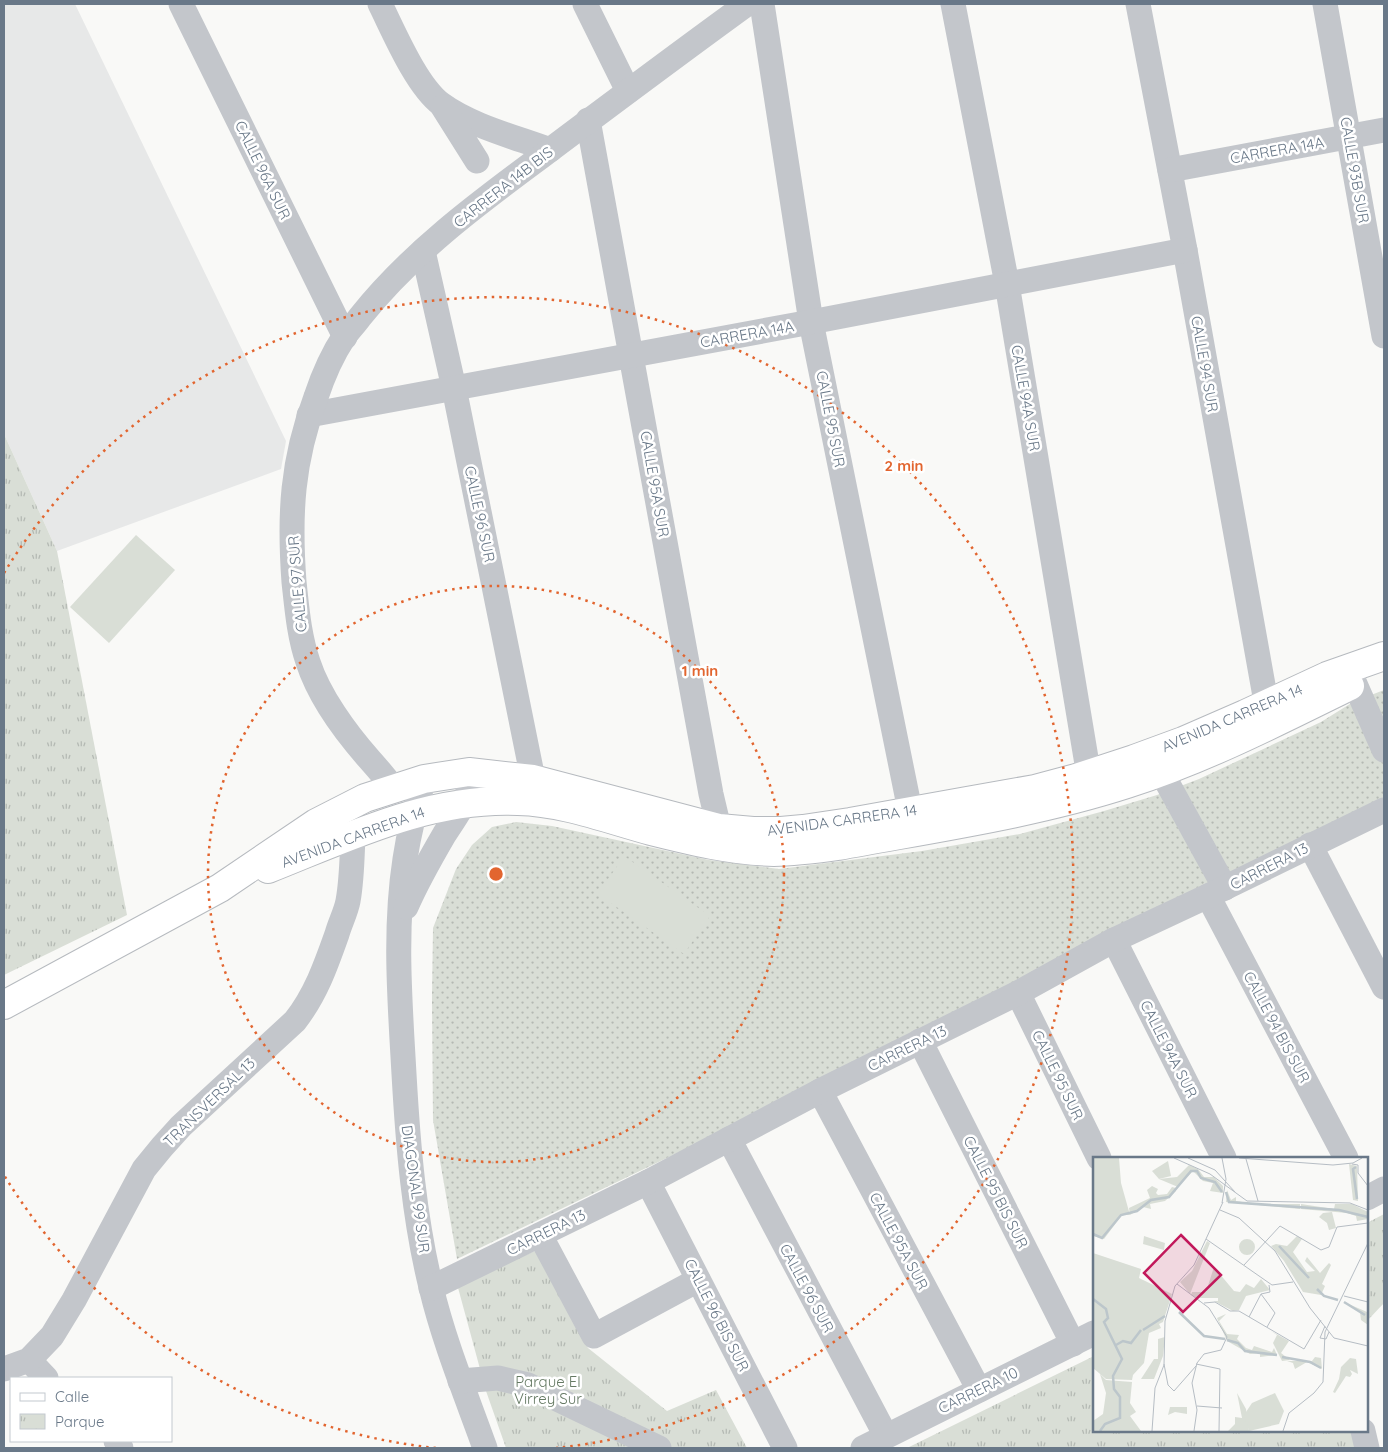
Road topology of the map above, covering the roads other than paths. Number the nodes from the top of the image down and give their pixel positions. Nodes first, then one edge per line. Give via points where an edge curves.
1 (182, 4) edge
2 (380, 4) edge
3 (585, 4) edge
4 (747, 4) edge
5 (762, 4) edge
6 (953, 4) edge
7 (1138, 4) edge
8 (1325, 4) edge
9 (628, 91) junction
10 (440, 103) junction
11 (588, 120) junction
12 (1384, 130) edge
13 (1350, 137) junction
14 (550, 150) junction
15 (477, 161) dead end
16 (1170, 170) junction
17 (1185, 250) junction
18 (423, 251) junction
19 (1007, 284) junction
20 (811, 322) junction
21 (1384, 336) edge
22 (345, 337) junction
23 (632, 354) junction
24 (454, 388) junction
25 (309, 415) junction
26 (1384, 656) edge
27 (1384, 672) edge
28 (1351, 676) junction
29 (1268, 715) junction
30 (1384, 750) edge
31 (1156, 762) junction
32 (468, 772) junction
33 (424, 779) junction
34 (534, 779) junction
35 (1091, 784) junction
36 (393, 788) junction
37 (464, 803) junction
38 (1384, 810) edge
39 (414, 814) junction
40 (912, 822) junction
41 (353, 835) junction
42 (721, 838) junction
43 (1310, 845) junction
44 (220, 888) junction
45 (1217, 892) junction
46 (400, 921) junction
47 (1114, 940) junction
48 (1384, 987) edge
49 (1018, 993) junction
50 (4, 1005) edge
51 (920, 1041) junction
52 (820, 1091) junction
53 (729, 1139) junction
54 (1099, 1157) edge
55 (1223, 1157) edge
56 (1346, 1157) edge
57 (648, 1182) junction
58 (1384, 1189) edge
59 (1368, 1197) edge
60 (540, 1235) junction
61 (698, 1280) junction
62 (431, 1288) junction
63 (1084, 1338) edge
64 (29, 1360) junction
65 (4, 1369) edge
66 (45, 1377) edge
67 (460, 1381) junction
68 (978, 1390) junction
69 (1364, 1432) edge
70 (886, 1436) junction
71 (485, 1448) edge
72 (658, 1448) edge
73 (785, 1448) edge
74 (863, 1448) edge
75 (1367, 1448) edge

1 - 22 street, CALLE 96A SUR
2 - 10 street via 417,76
3 - 9 street
4 - 9 street, CARRERA 14B BIS
5 - 20 street, CALLE 95 SUR
6 - 19 street, CALLE 94A SUR
7 - 16 street, CALLE 94 SUR
8 - 13 street, CALLE 93B SUR
9 - 11 street, CARRERA 14B BIS
10 - 14 street via 462,116
10 - 15 street
11 - 14 street, CARRERA 14B BIS
11 - 23 street, CALLE 95A SUR
12 - 13 street, CARRERA 14A
13 - 16 street, CARRERA 14A
13 - 21 street, CALLE 93B SUR
14 - 18 street, CARRERA 14B BIS
16 - 17 street, CALLE 94 SUR
17 - 19 street, CARRERA 14A
17 - 29 street, CALLE 94 SUR
18 - 22 street, CARRERA 14B BIS via 376,298
18 - 24 street, CALLE 96 SUR
19 - 20 street, CARRERA 14A
19 - 35 street, CALLE 94A SUR
20 - 23 street, CARRERA 14A
20 - 40 street, CALLE 95 SUR
22 - 25 street, CARRERA 14B BIS via 325,371
23 - 24 street, CARRERA 14A
23 - 42 street, CALLE 95A SUR
24 - 25 street, CARRERA 14A
24 - 34 street, CALLE 96 SUR
25 - 36 street, CALLE 97 SUR via 296,460 292,503 297,618 308,662 323,696
26 - 28 main road, AVENIDA CARRERA 14
27 - 28 main road, AVENIDA CARRERA 14
28 - 29 main road, AVENIDA CARRERA 14
28 - 30 street
29 - 31 main road, AVENIDA CARRERA 14 via 1220,748
31 - 35 main road, AVENIDA CARRERA 14 via 1128,783
31 - 45 street, CALLE 94 BIS SUR
32 - 33 main road, AVENIDA CARRERA 14
32 - 34 main road, AVENIDA CARRERA 14
32 - 37 street, DIAGONAL 99 SUR via 470,782
33 - 36 main road, AVENIDA CARRERA 14
33 - 39 street, DIAGONAL 99 SUR
34 - 42 main road, AVENIDA CARRERA 14
35 - 40 main road, AVENIDA CARRERA 14 via 1054,804
36 - 44 main road, AVENIDA CARRERA 14 via 316,823
37 - 39 main road, AVENIDA CARRERA 14
37 - 42 main road, AVENIDA CARRERA 14 via 537,802 652,831
37 - 46 street, DIAGONAL 99 SUR via 414,888
38 - 43 street, CARRERA 13
39 - 41 main road, AVENIDA CARRERA 14
39 - 46 street, DIAGONAL 99 SUR via 404,862
40 - 42 main road, AVENIDA CARRERA 14 via 838,846 807,850 773,852
41 - 44 main road, AVENIDA CARRERA 14
41 - 64 street, TRANSVERSAL 13 via 347,903 326,966 305,1008 162,1146 144,1169 52,1336
43 - 45 street, CARRERA 13
43 - 48 street
44 - 50 main road, AVENIDA CARRERA 14
45 - 47 street, CARRERA 13
45 - 56 street, CALLE 94 BIS SUR
46 - 62 street, DIAGONAL 99 SUR via 400,1010 408,1135
47 - 49 street, CARRERA 13
47 - 55 street, CALLE 94A SUR
49 - 51 street, CARRERA 13
49 - 54 street, CALLE 95 SUR
51 - 52 street, CARRERA 13
51 - 63 street, CALLE 95 BIS SUR
52 - 53 street, CARRERA 13
52 - 68 street, CALLE 95A SUR
53 - 57 street, CARRERA 13
53 - 70 street, CALLE 96 SUR
57 - 60 street, CARRERA 13
57 - 61 street, CALLE 96 BIS SUR
58 - 59 street
60 - 61 street via 594,1336
60 - 62 street, CARRERA 13
61 - 73 street, CALLE 96 BIS SUR
62 - 67 street, DIAGONAL 99 SUR
63 - 68 street, CARRERA 10
64 - 65 street
64 - 66 street
67 - 71 street, DIAGONAL 99 SUR
67 - 72 street via 498,1378 528,1385
68 - 70 street, CARRERA 10
69 - 75 street
70 - 74 street, CARRERA 10

